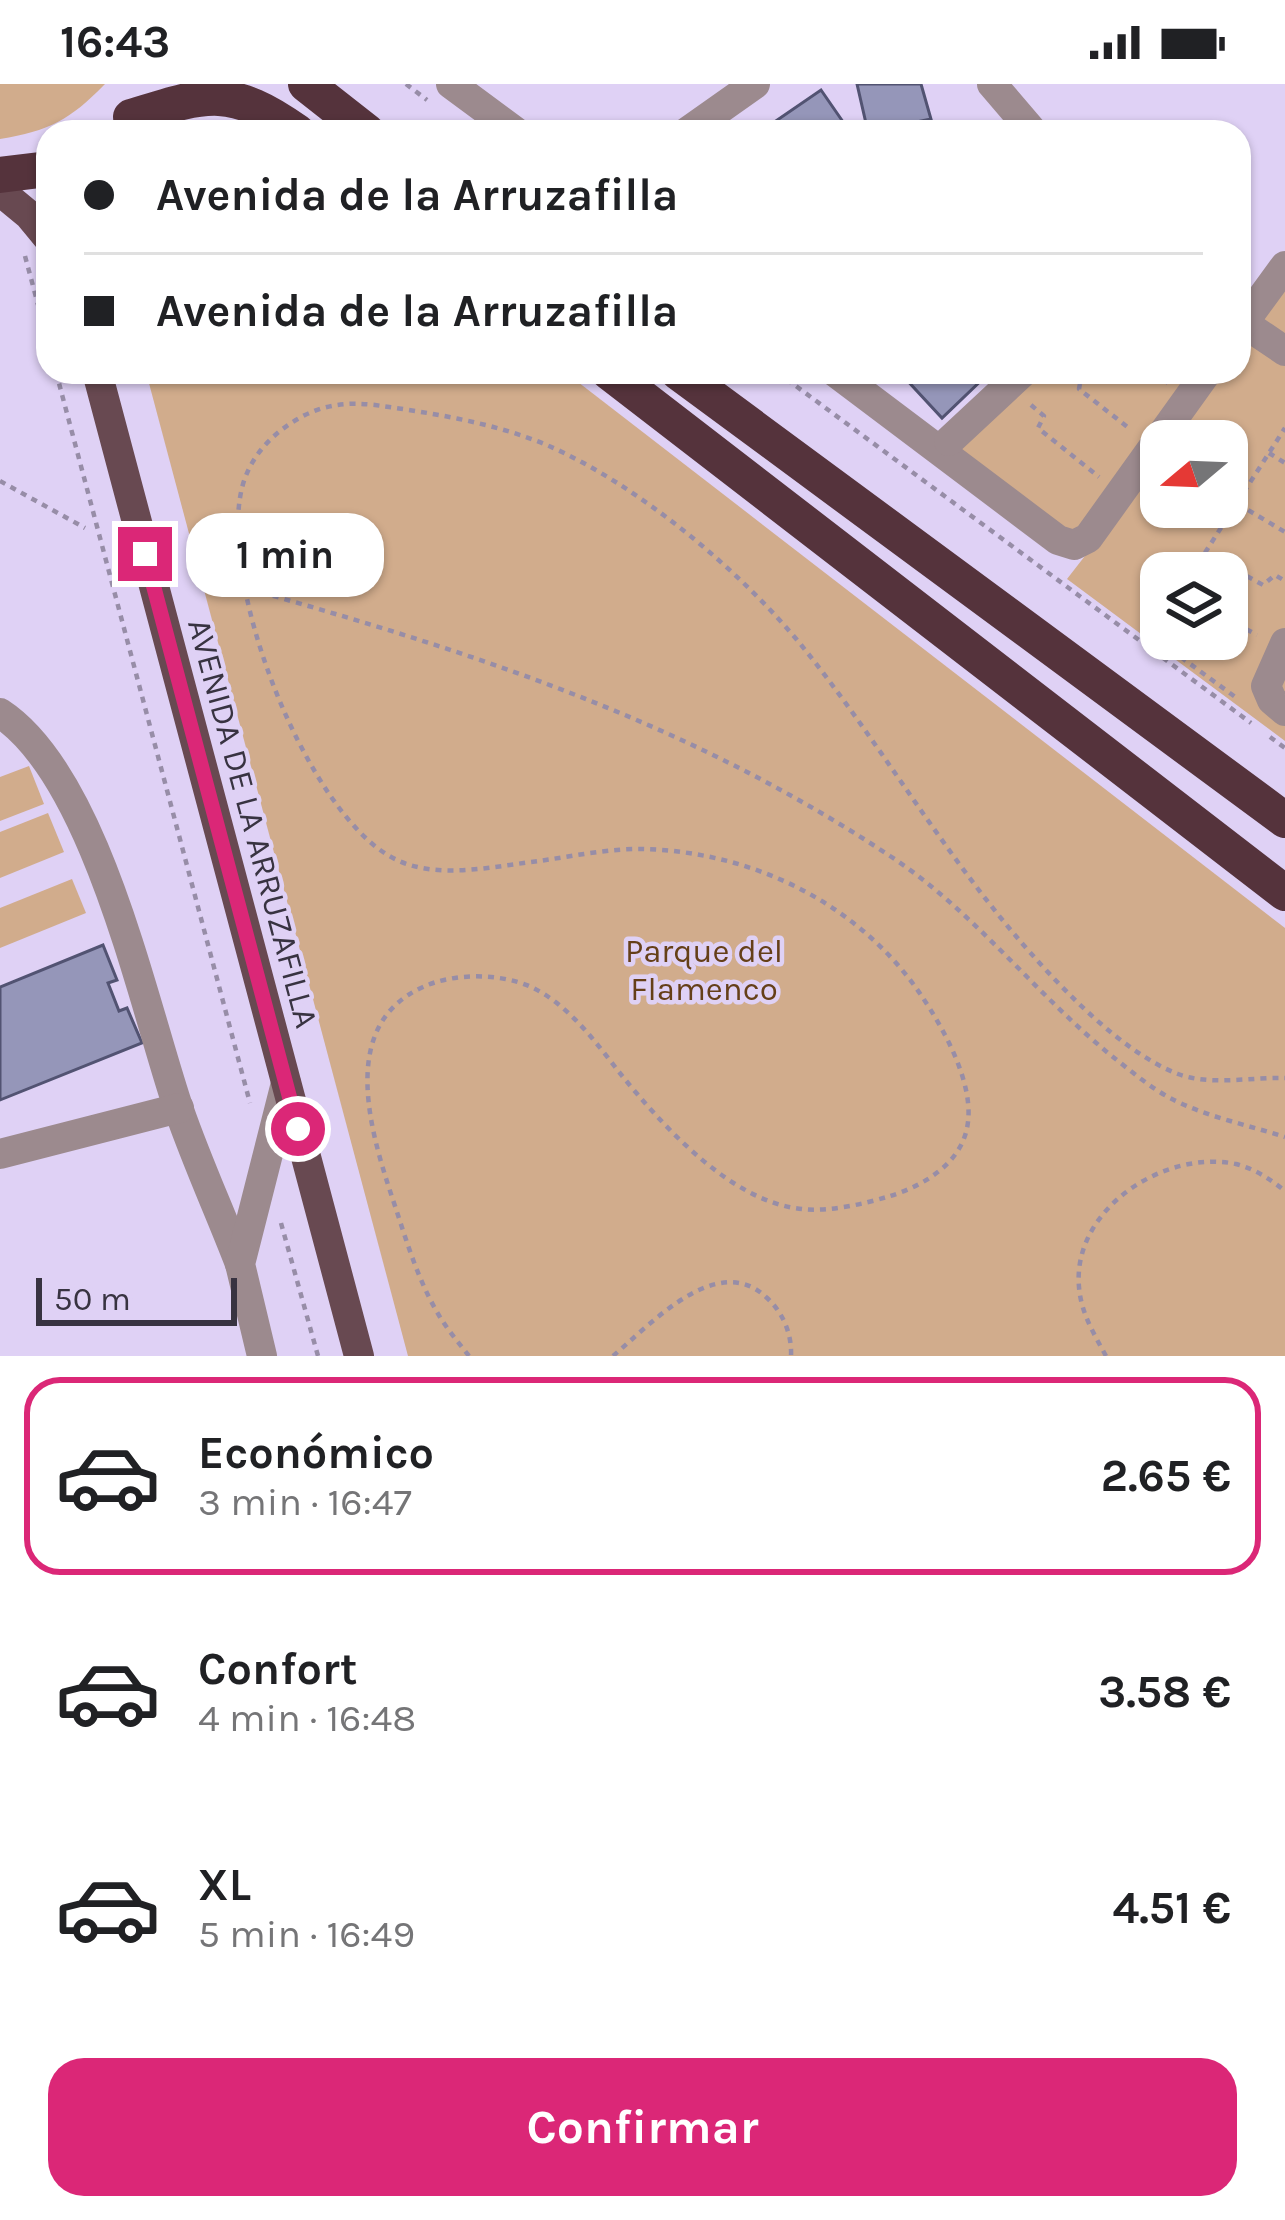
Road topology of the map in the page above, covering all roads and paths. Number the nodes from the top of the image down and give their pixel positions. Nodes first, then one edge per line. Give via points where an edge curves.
1 (151, 84) edge
2 (306, 84) edge
3 (322, 84) edge
4 (451, 84) edge
5 (755, 84) edge
6 (992, 84) edge
7 (125, 120) edge
8 (133, 120) edge
9 (279, 120) edge
10 (351, 120) edge
11 (354, 120) edge
12 (500, 120) edge
13 (705, 120) edge
14 (1023, 120) edge
15 (36, 170) edge
16 (0, 175) edge
17 (0, 191) edge
18 (36, 246) edge
19 (1285, 266) edge
20 (1251, 310) edge
21 (1251, 331) edge
22 (1285, 351) edge
23 (59, 384) edge
24 (100, 384) edge
25 (625, 384) edge
26 (694, 384) edge
27 (794, 384) edge
28 (851, 384) edge
29 (1011, 384) edge
30 (1020, 384) edge
31 (1080, 384) edge
32 (1169, 384) edge
33 (1198, 384) edge
34 (1172, 386) dead end
35 (1285, 428) edge
36 (1137, 435) dead end
37 (949, 441) dead end
38 (1269, 453) junction
39 (1285, 463) edge
40 (1104, 481) dead end
41 (0, 482) edge
42 (1248, 486) edge
43 (1248, 510) edge
44 (85, 528) dead end
45 (1285, 532) edge
46 (192, 573) dead end
47 (1248, 577) edge
48 (1285, 581) edge
49 (244, 587) junction
50 (1140, 642) edge
51 (1285, 643) edge
52 (1164, 660) edge
53 (1184, 660) edge
54 (1244, 704) dead end
55 (1285, 711) edge
56 (0, 713) edge
57 (1285, 748) edge
58 (1285, 820) edge
59 (1285, 892) edge
60 (1285, 1078) edge
61 (286, 1083) junction
62 (178, 1108) junction
63 (252, 1110) dead end
64 (1285, 1137) edge
65 (0, 1154) edge
66 (1285, 1191) edge
67 (251, 1211) junction
68 (240, 1264) junction
69 (262, 1356) edge
70 (318, 1356) edge
71 (359, 1356) edge
72 (469, 1356) edge
73 (614, 1356) edge
74 (790, 1356) edge
75 (1106, 1356) edge

1 - 7 highway
2 - 10 highway
3 - 11 main road
4 - 12 street
5 - 13 street
6 - 14 street
8 - 9 highway via 205,94 251,102
15 - 16 highway
17 - 18 main road via 29,215
19 - 20 street
21 - 22 street
23 - 63 path
24 - 61 main road, AVENIDA DE LA ARRUZAFILLA
25 - 59 highway
26 - 58 highway
27 - 50 path
28 - 33 street via 1074,545 1088,538
29 - 37 street
30 - 40 path via 1044,416 1038,428
31 - 36 path
32 - 34 path
35 - 38 path
38 - 39 path
38 - 42 path
41 - 44 path
43 - 45 path
46 - 49 path
47 - 48 path via 1263,585 1274,575
49 - 60 path via 237,550 245,478 261,447 291,422 328,405 364,403 548,446 671,523 796,639 987,902 1079,1005 1174,1073
49 - 64 path via 502,666 718,756 894,858 962,912 1065,1018 1172,1099
49 - 72 path via 298,745 386,856 409,866 474,869 639,848 742,864 805,889 851,920 921,995 965,1090 965,1141 926,1181 893,1196 800,1210 767,1200 683,1144 560,1005 529,986 466,976 428,984 400,1001 380,1027 366,1095 412,1261
51 - 55 street via 1267,678 1268,694
52 - 57 path
53 - 54 path
56 - 62 street via 36,745 88,838 132,949
61 - 67 street
61 - 71 main road, AVENIDA DE LA ARRUZAFILLA
62 - 65 street
62 - 68 street
66 - 75 path via 1234,1164 1198,1163 1131,1187 1099,1219 1078,1283
67 - 68 street
67 - 70 path via 284,1226
68 - 69 street
73 - 74 path via 703,1288 740,1280 775,1304

